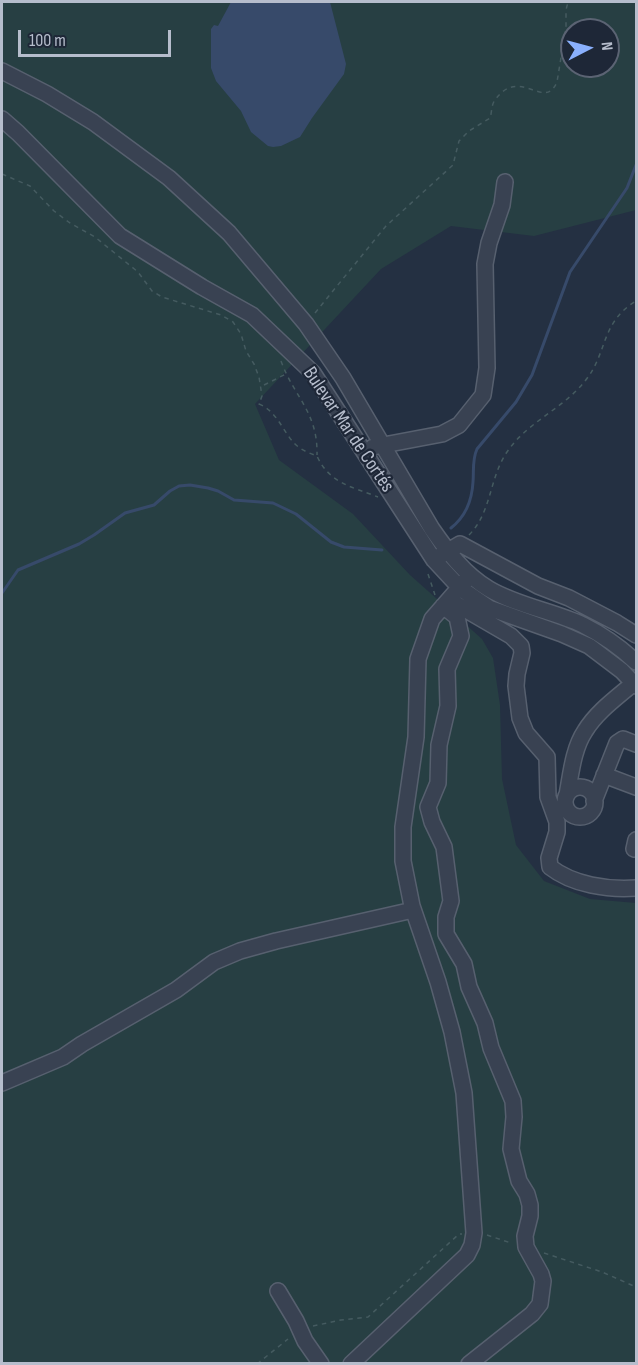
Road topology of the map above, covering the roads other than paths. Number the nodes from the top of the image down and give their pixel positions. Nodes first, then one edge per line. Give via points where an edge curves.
1 (2, 71) edge
2 (2, 119) edge
3 (505, 182) dead end
4 (382, 445) junction
5 (364, 450) junction
6 (454, 548) junction
7 (434, 560) junction
8 (464, 581) junction
9 (446, 603) junction
10 (636, 635) edge
11 (636, 662) edge
12 (636, 683) edge
13 (636, 744) edge
14 (574, 760) junction
15 (604, 775) junction
16 (636, 787) edge
17 (584, 788) junction
18 (567, 795) junction
19 (594, 801) junction
20 (636, 888) edge
21 (413, 910) junction
22 (2, 1083) edge
23 (278, 1291) dead end
24 (312, 1350) junction
25 (321, 1364) edge
26 (334, 1364) edge
27 (351, 1364) edge
28 (469, 1364) edge

1 - 4 street via 93,122 162,172 229,233 306,324
2 - 5 street, Bulevar Mar de Cortés via 120,236 252,315 284,344 313,373
3 - 4 street via 485,264 487,368 483,395 459,425 442,434
4 - 5 street
4 - 6 street via 432,529
5 - 7 street, Bulevar Mar de Cortés
6 - 7 street
6 - 8 street
6 - 10 street via 569,598
7 - 8 street, Bulevar Mar de Cortés
8 - 9 street
8 - 11 street via 583,625
8 - 12 street, Bulevar Mar de Cortés via 489,608 589,646
9 - 20 street via 511,636 520,646 516,686 519,718 526,733 547,757 548,797 557,822 550,867 565,876 609,889
9 - 21 street via 432,619 418,659 416,737 403,827 404,861
9 - 28 street via 457,617 461,636 448,664 448,706 439,745 438,783 428,812 444,847 451,901 447,934 464,964 469,987 513,1101 511,1149 530,1205 525,1247 543,1281 540,1304 532,1314
12 - 14 street via 591,722
13 - 15 street via 620,740
14 - 17 street
14 - 18 street
15 - 16 street
15 - 19 street
17 - 18 street via 573,789
17 - 19 street via 591,792
18 - 19 street via 568,813 581,818 590,813
21 - 22 street via 240,951 214,962 176,990 63,1057
21 - 27 street via 444,1002 464,1093 474,1233 466,1255
23 - 24 street
24 - 25 street
24 - 26 street via 323,1352

